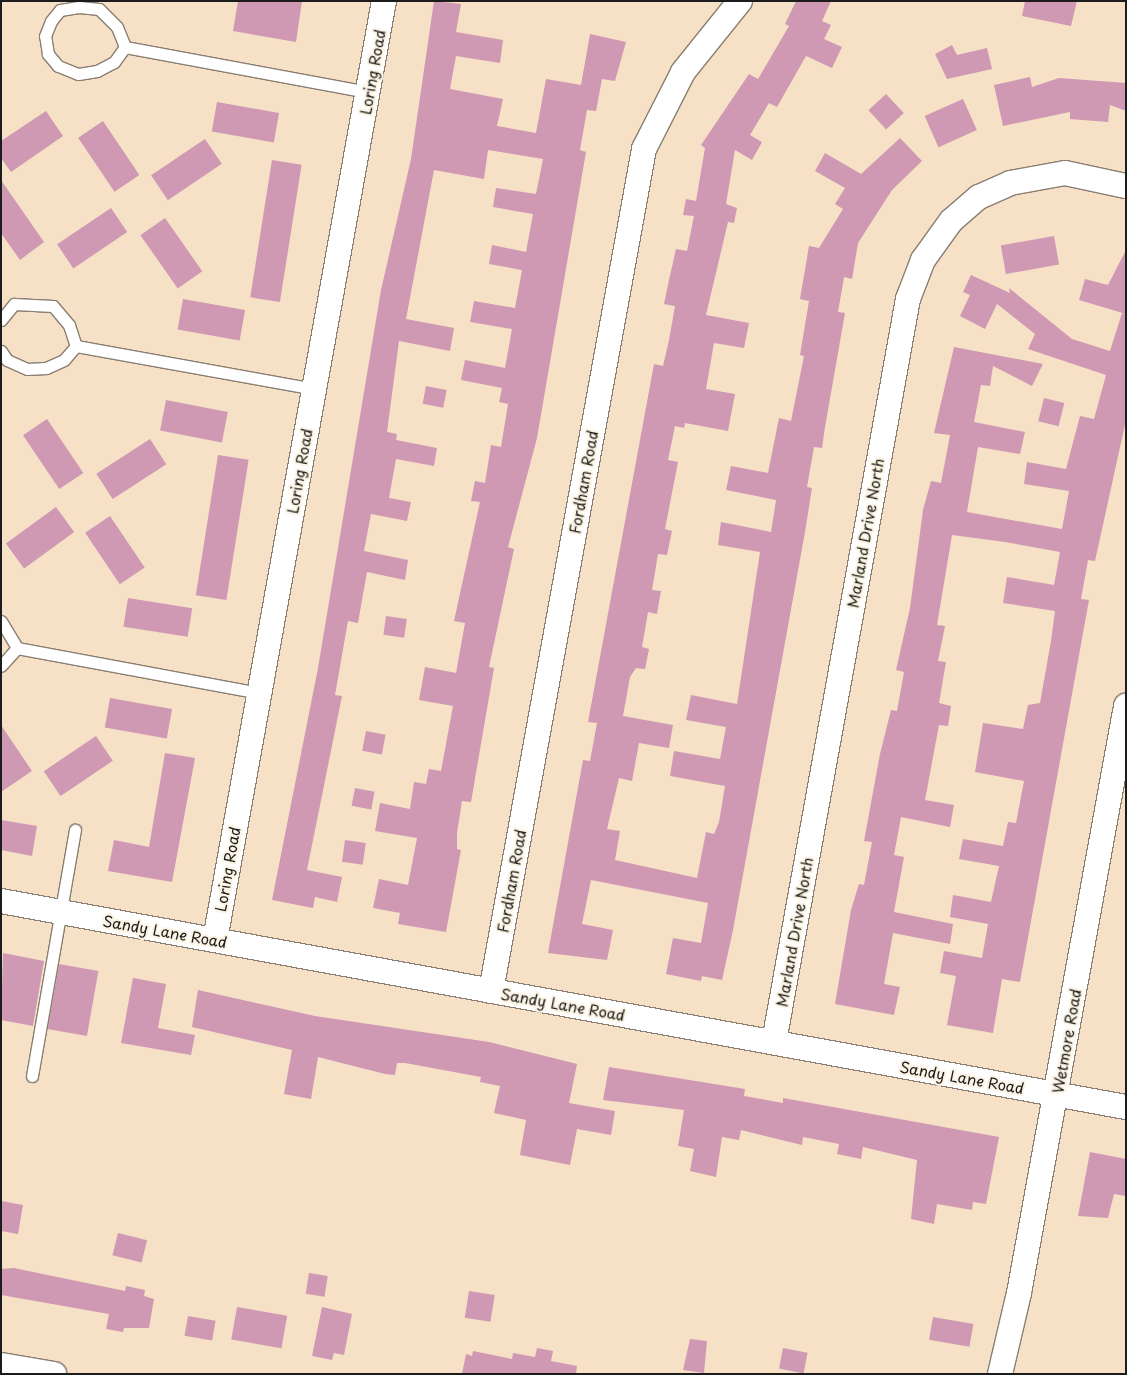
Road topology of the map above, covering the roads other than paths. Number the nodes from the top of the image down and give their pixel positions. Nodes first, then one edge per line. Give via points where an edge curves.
1 (384, 1) edge
2 (740, 1) edge
3 (125, 47) junction
4 (368, 92) junction
5 (1126, 186) edge
6 (1, 320) edge
7 (76, 346) junction
8 (1, 351) edge
9 (314, 389) junction
10 (1, 621) edge
11 (17, 648) junction
12 (1, 666) edge
13 (259, 693) junction
14 (1126, 706) edge
15 (1115, 829) edge
16 (75, 830) dead end
17 (1, 901) edge
18 (61, 912) junction
19 (215, 940) junction
20 (491, 991) junction
21 (774, 1042) junction
22 (32, 1076) dead end
23 (1056, 1093) junction
24 (1126, 1106) edge
25 (1, 1364) edge
26 (54, 1374) edge
27 (1000, 1374) edge

1 - 4 street, Loring Road
2 - 20 street, Fordham Road via 682,72 644,149
3 - 3 lane via 117,27 99,10 60,10 46,36 48,54 58,66 78,74 97,72 114,62
3 - 4 lane
4 - 9 street, Loring Road
5 - 21 street, Marland Drive North via 1065,172 1010,183 980,196 951,221 923,260 908,299
6 - 7 lane via 14,304 53,306 70,325
7 - 8 lane via 64,360 46,368 27,369 8,360
7 - 9 lane
9 - 13 street, Loring Road
10 - 11 lane
11 - 12 lane
11 - 13 lane
13 - 19 street, Loring Road
14 - 15 street, Wetmore Road
15 - 23 street, Wetmore Road
16 - 18 lane
17 - 18 street, Sandy Lane Road
18 - 19 street, Sandy Lane Road
18 - 22 lane
19 - 20 street, Sandy Lane Road
20 - 21 street, Sandy Lane Road
21 - 23 street, Sandy Lane Road
23 - 24 street, Sandy Lane Road
23 - 27 street, Wetmore Road
25 - 26 street

